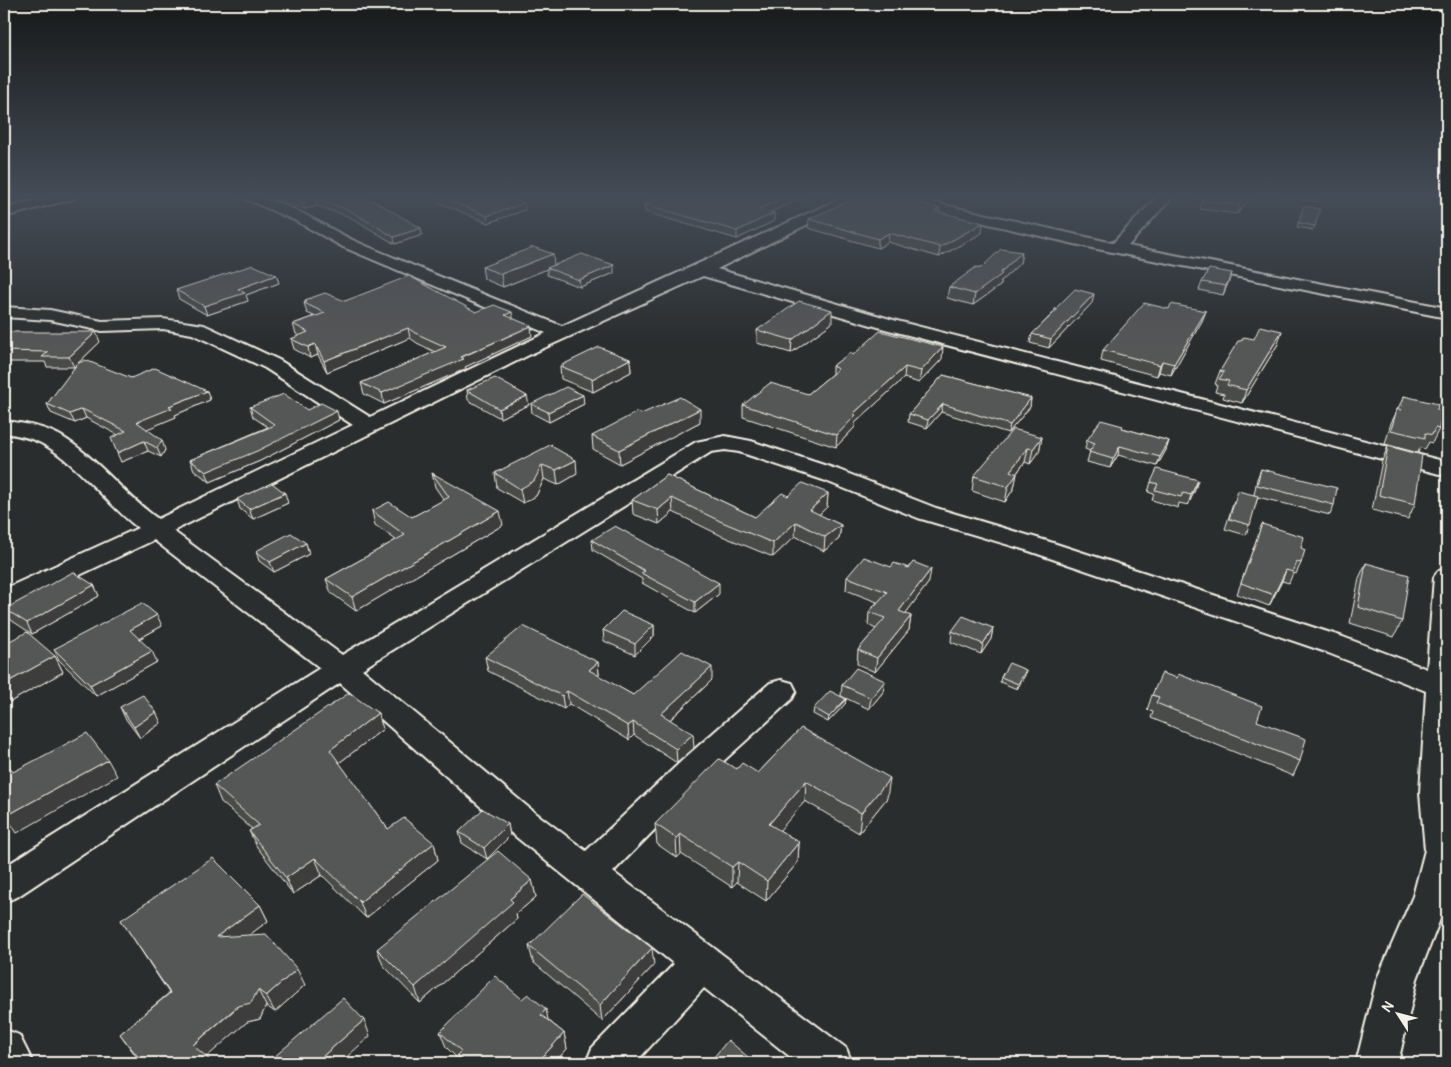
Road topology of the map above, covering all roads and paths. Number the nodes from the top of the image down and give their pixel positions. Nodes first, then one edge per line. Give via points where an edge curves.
1 (351, 245) edge
2 (755, 245) edge
3 (1101, 245) edge
4 (1119, 245) edge
5 (1116, 248) junction
6 (702, 270) junction
7 (4, 312) edge
8 (1447, 313) edge
9 (111, 327) junction
10 (4, 329) edge
11 (562, 332) junction
12 (369, 426) junction
13 (4, 427) edge
14 (1447, 469) edge
15 (157, 529) junction
16 (1447, 577) edge
17 (4, 600) edge
18 (340, 669) junction
19 (1439, 685) junction
20 (781, 691) dead end
21 (1442, 805) edge
22 (589, 872) junction
23 (4, 886) edge
24 (702, 962) junction
25 (4, 1050) edge
26 (12, 1063) edge
27 (606, 1063) edge
28 (831, 1063) edge
29 (1378, 1063) edge

1 - 11 street
2 - 6 street
3 - 5 street
4 - 5 street
5 - 8 street
6 - 11 street
6 - 14 street via 891,325
7 - 9 street via 50,315
9 - 10 street
9 - 12 street via 163,324 185,326 211,334 272,364
11 - 12 street
12 - 15 street
13 - 15 street via 27,430 50,439 72,454 126,506
15 - 17 street
15 - 18 street
16 - 19 street
18 - 19 street via 704,447 725,443 831,475 927,513 1038,546 1333,644
18 - 22 street via 517,818
18 - 23 street
19 - 21 street
20 - 22 street via 698,765
21 - 29 street via 1444,847 1438,877 1401,968
22 - 24 street
24 - 27 street
24 - 28 street
25 - 26 street

